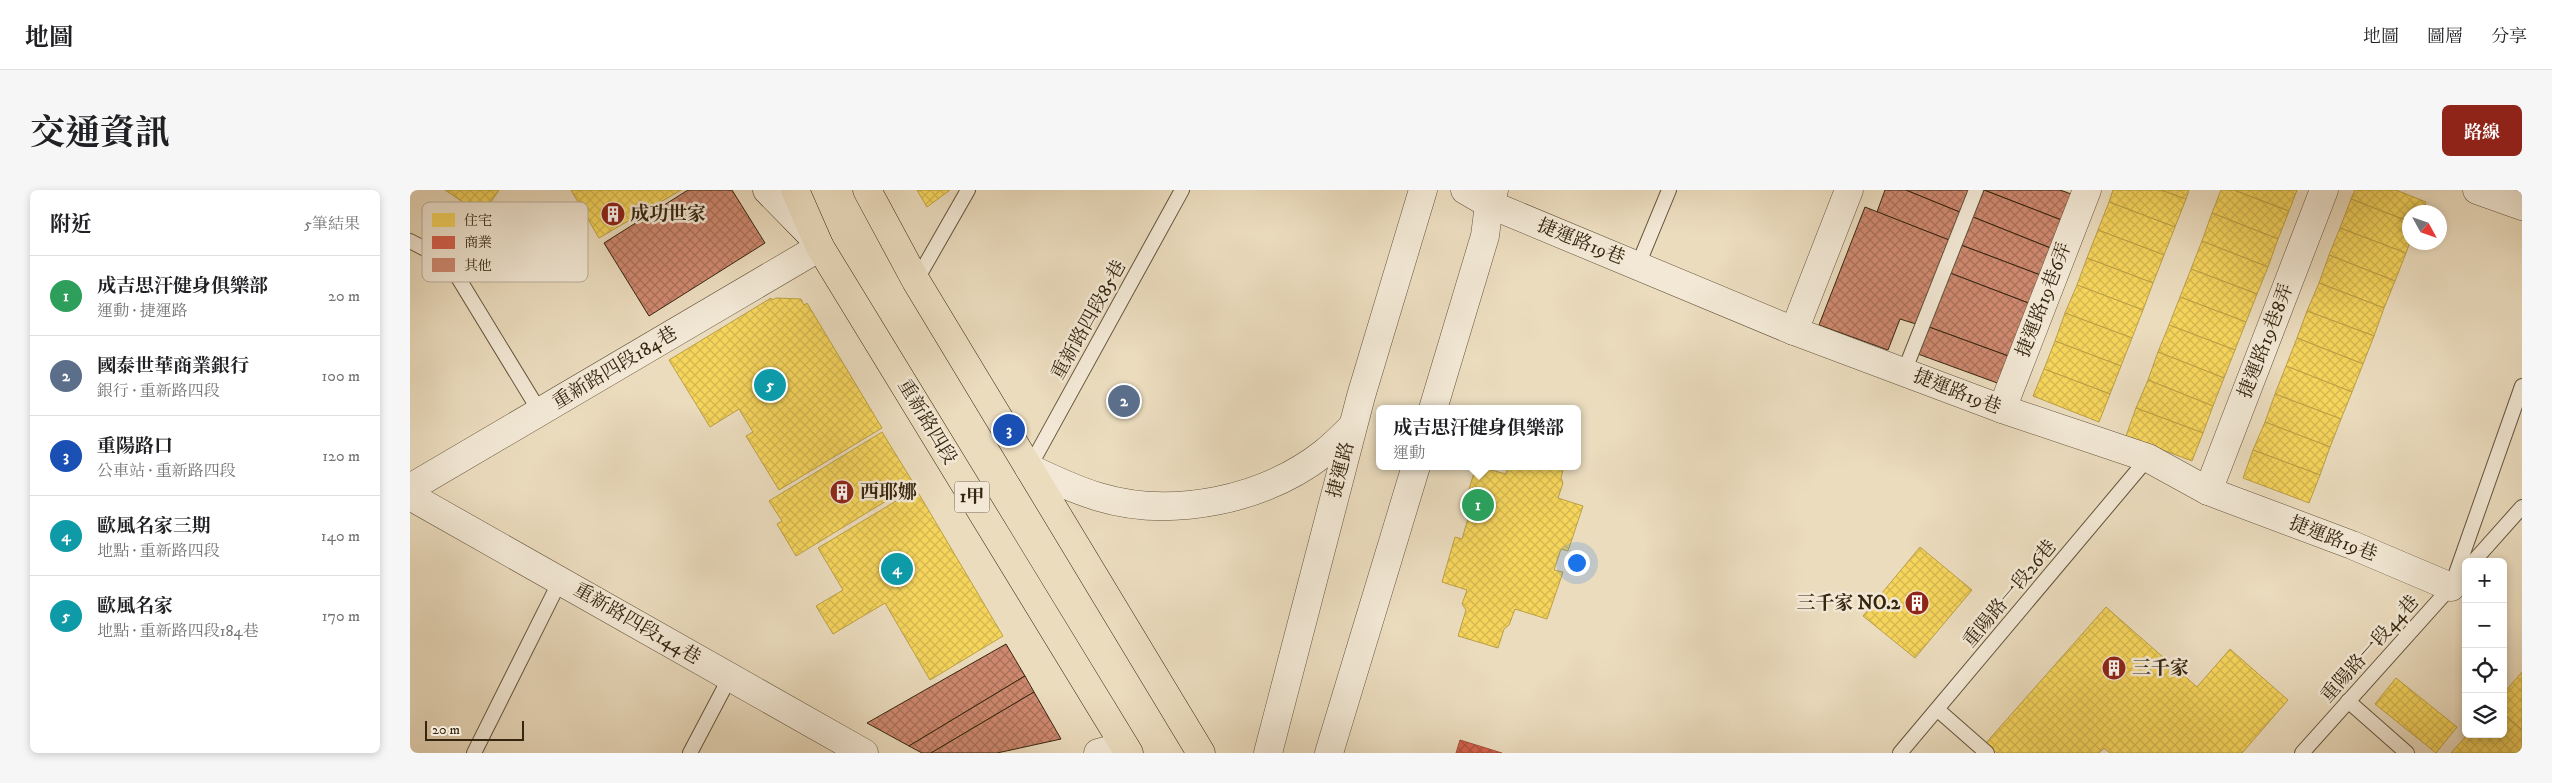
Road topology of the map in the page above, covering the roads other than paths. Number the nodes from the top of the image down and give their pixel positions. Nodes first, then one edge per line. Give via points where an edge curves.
1 (767, 190) edge
2 (795, 190) edge
3 (867, 190) edge
4 (968, 190) edge
5 (1182, 190) edge
6 (1423, 190) edge
7 (1465, 190) edge
8 (1669, 190) edge
9 (1849, 190) edge
10 (1976, 190) edge
11 (2087, 190) edge
12 (2324, 190) edge
13 (2477, 190) edge
14 (1492, 197) edge
15 (2522, 206) edge
16 (410, 241) edge
17 (818, 244) junction
18 (422, 247) edge
19 (1638, 265) junction
20 (461, 282) edge
21 (916, 282) junction
22 (1794, 331) junction
23 (1904, 372) junction
24 (2522, 386) edge
25 (1434, 405) edge
26 (2002, 409) junction
27 (540, 412) junction
28 (1352, 427) junction
29 (2148, 458) junction
30 (1029, 468) junction
31 (1415, 470) edge
32 (410, 488) edge
33 (2208, 491) junction
34 (410, 496) edge
35 (2522, 507) edge
36 (2477, 558) edge
37 (2459, 578) edge
38 (560, 581) junction
39 (730, 677) junction
40 (2348, 701) junction
41 (1938, 710) junction
42 (1126, 749) edge
43 (474, 753) edge
44 (690, 753) edge
45 (864, 753) edge
46 (1098, 753) edge
47 (1201, 753) edge
48 (1268, 753) edge
49 (1329, 753) edge
50 (1900, 753) edge
51 (1987, 753) edge
52 (2302, 753) edge
53 (2407, 753) edge

1 - 17 street
2 - 17 main road, 重新路四段 / 1甲
3 - 21 main road
4 - 21 lane
5 - 30 lane, 重新路四段85巷
6 - 28 street, 捷運路
7 - 14 street, 捷運路19巷
8 - 19 lane
9 - 22 street
10 - 23 lane
11 - 26 street, 捷運路19巷6弄
12 - 33 street, 捷運路19巷8弄
13 - 15 street
14 - 19 street, 捷運路19巷
14 - 25 street via 1485,236
16 - 18 lane
17 - 27 street, 重新路四段184巷
17 - 42 main road, 重新路四段 / 1甲
19 - 22 street, 捷運路19巷
20 - 27 lane
21 - 30 main road
22 - 23 street, 捷運路19巷
23 - 26 street, 捷運路19巷
24 - 37 lane
26 - 29 street, 捷運路19巷
27 - 32 street, 重新路四段184巷
28 - 30 street via 1323,454 1290,474 1254,490 1216,501 1139,505 1101,498
28 - 48 street, 捷運路
29 - 33 street, 捷運路19巷
29 - 41 lane, 重陽路一段26巷
30 - 47 main road
31 - 49 street
33 - 37 street, 捷運路19巷 via 2352,545
34 - 38 street, 重新路四段144巷
35 - 36 lane
37 - 40 lane, 重陽路一段44巷
38 - 39 street, 重新路四段144巷
38 - 43 lane
39 - 44 lane
39 - 45 street, 重新路四段144巷
40 - 52 lane, 重陽路一段44巷
40 - 53 lane
41 - 50 lane, 重陽路一段26巷
41 - 51 lane
42 - 46 street

